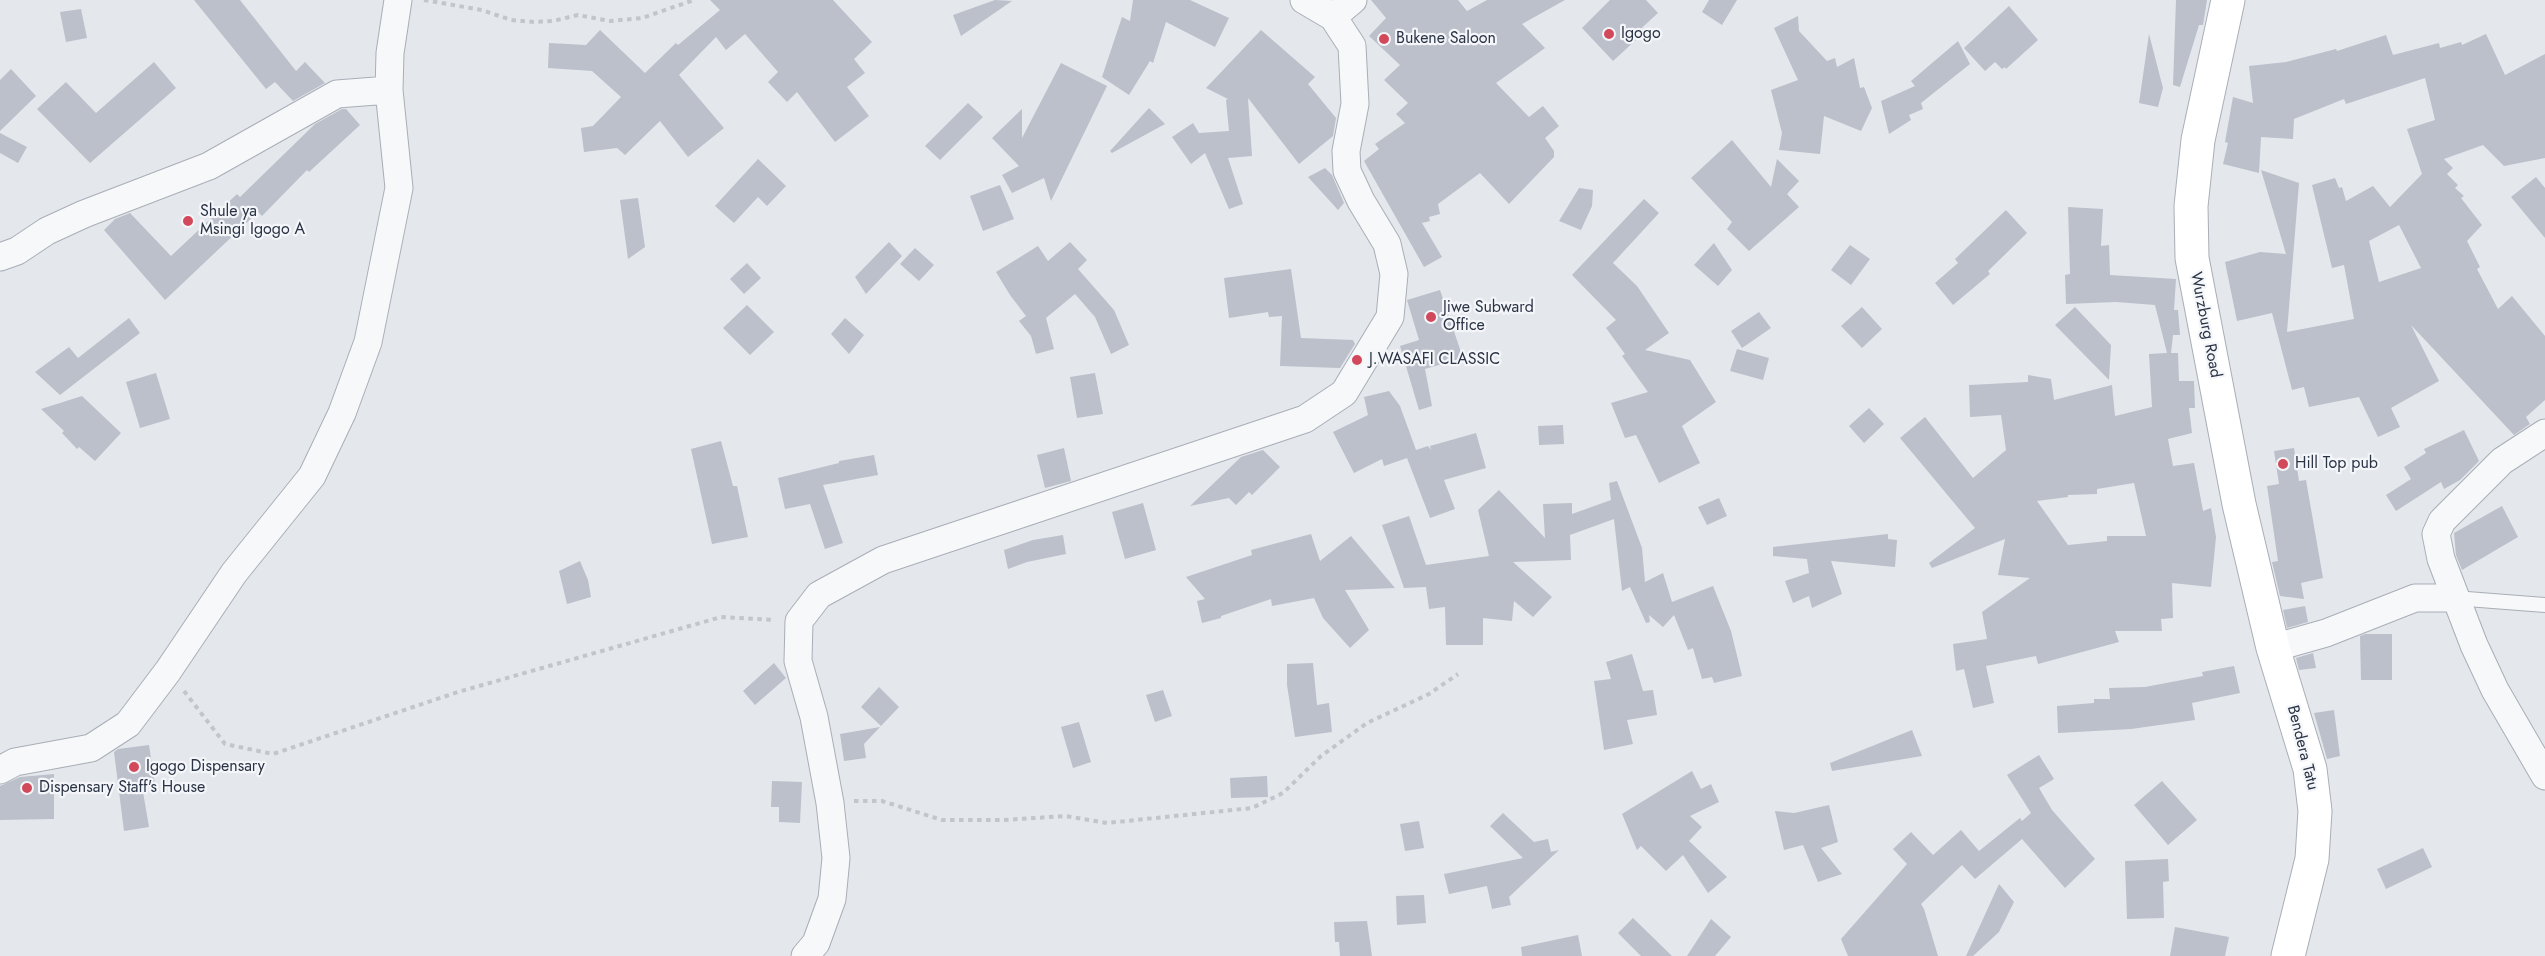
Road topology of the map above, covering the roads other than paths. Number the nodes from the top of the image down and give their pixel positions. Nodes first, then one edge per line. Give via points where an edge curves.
1 (399, 0) edge
2 (1304, 0) edge
3 (2228, 0) edge
4 (1343, 8) edge
5 (388, 90) junction
6 (0, 257) edge
7 (2545, 433) edge
8 (2454, 597) junction
9 (2545, 605) edge
10 (2273, 648) junction
11 (0, 770) edge
12 (2545, 776) edge
13 (806, 956) edge
14 (2288, 956) edge

1 - 5 street
2 - 4 street
3 - 10 main road, Wurzburg Road via 2198,140 2191,206 2192,258 2239,504
4 - 13 street via 1352,46 1355,104 1346,151 1347,171 1387,244 1394,274 1390,317 1344,393 1305,419 883,560 819,595 799,621 798,661 814,717 836,858 832,899 816,943
5 - 6 street via 337,94 209,166 84,214
5 - 11 street via 399,188 368,342 342,413 312,476 234,573 128,724 91,748 15,762
7 - 8 street via 2502,461 2442,521 2436,534
8 - 9 lane
8 - 10 street via 2415,598 2326,633
8 - 12 street via 2494,690
10 - 14 main road, Bendera Tatu via 2310,769 2315,811 2312,859

